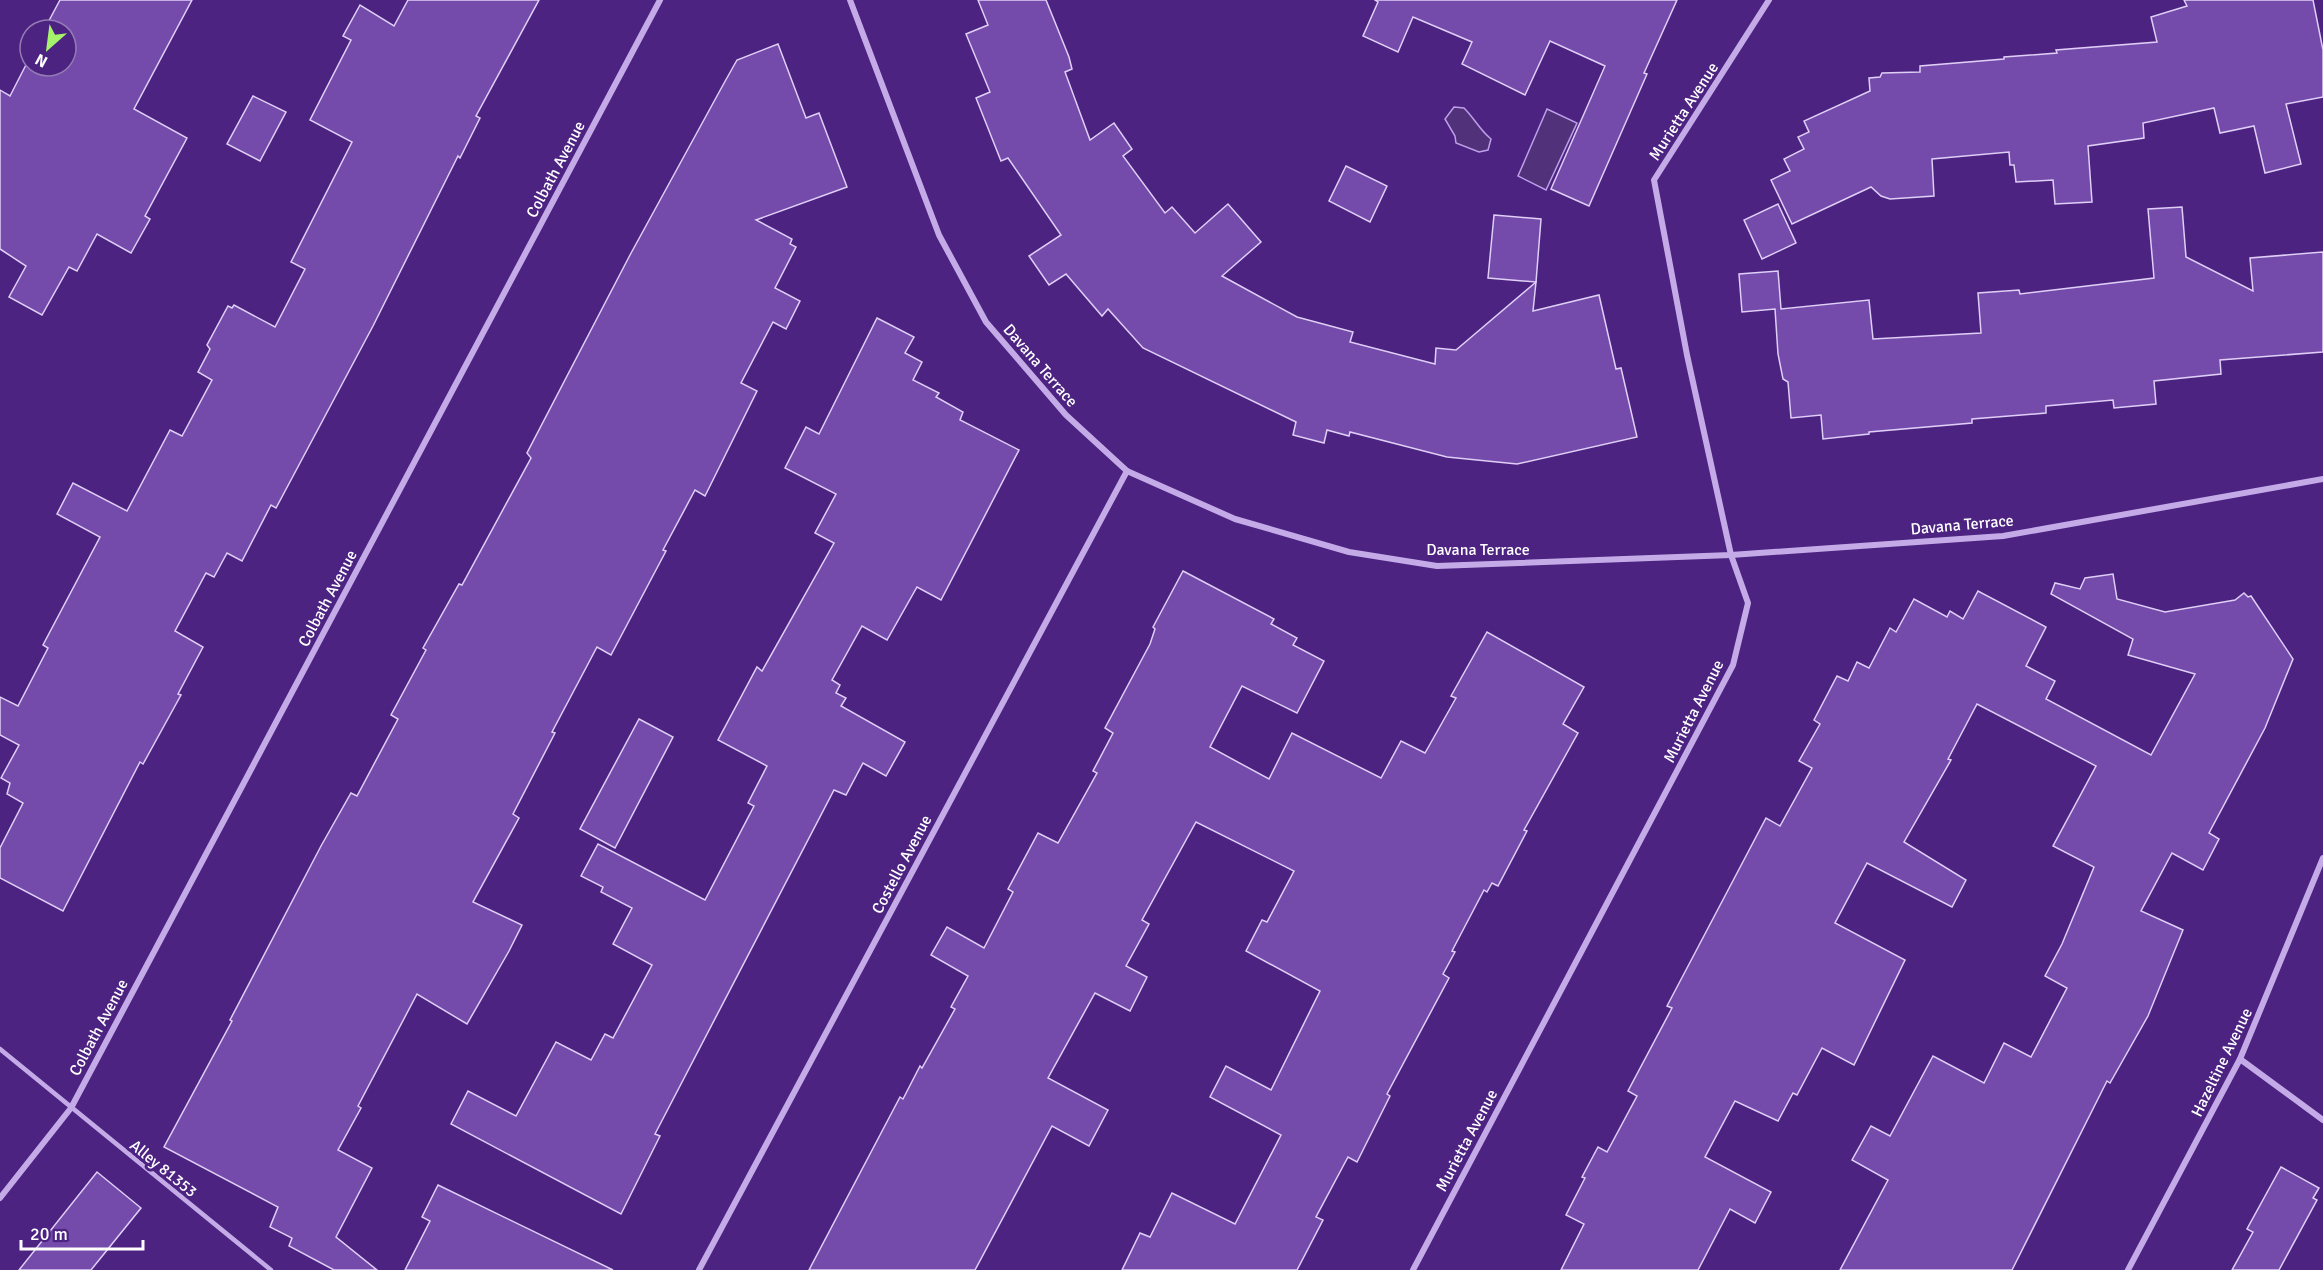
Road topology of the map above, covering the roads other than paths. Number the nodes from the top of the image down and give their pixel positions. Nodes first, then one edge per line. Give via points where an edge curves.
1 (660, 0) edge
2 (850, 0) edge
3 (1769, 0) edge
4 (1127, 471) junction
5 (2323, 479) edge
6 (1731, 555) junction
7 (2323, 858) edge
8 (0, 1049) edge
9 (2240, 1059) junction
10 (71, 1108) junction
11 (2323, 1120) edge
12 (0, 1198) edge
13 (271, 1270) edge
14 (699, 1270) edge
15 (1413, 1270) edge
16 (2128, 1270) edge

1 - 10 street, Colbath Avenue
2 - 4 street, Davana Terrace via 939,235 986,322 1066,415
3 - 6 street, Murietta Avenue via 1654,180
4 - 6 street, Davana Terrace via 1235,519 1349,552 1437,566
4 - 14 street, Costello Avenue
5 - 6 street, Davana Terrace via 2003,536
6 - 15 street, Murietta Avenue via 1748,603 1733,665
7 - 9 street, Hazeltine Avenue
8 - 10 lane, Alley 81353
9 - 11 street
9 - 16 street, Hazeltine Avenue
10 - 12 street, Colbath Avenue
10 - 13 lane, Alley 81353

